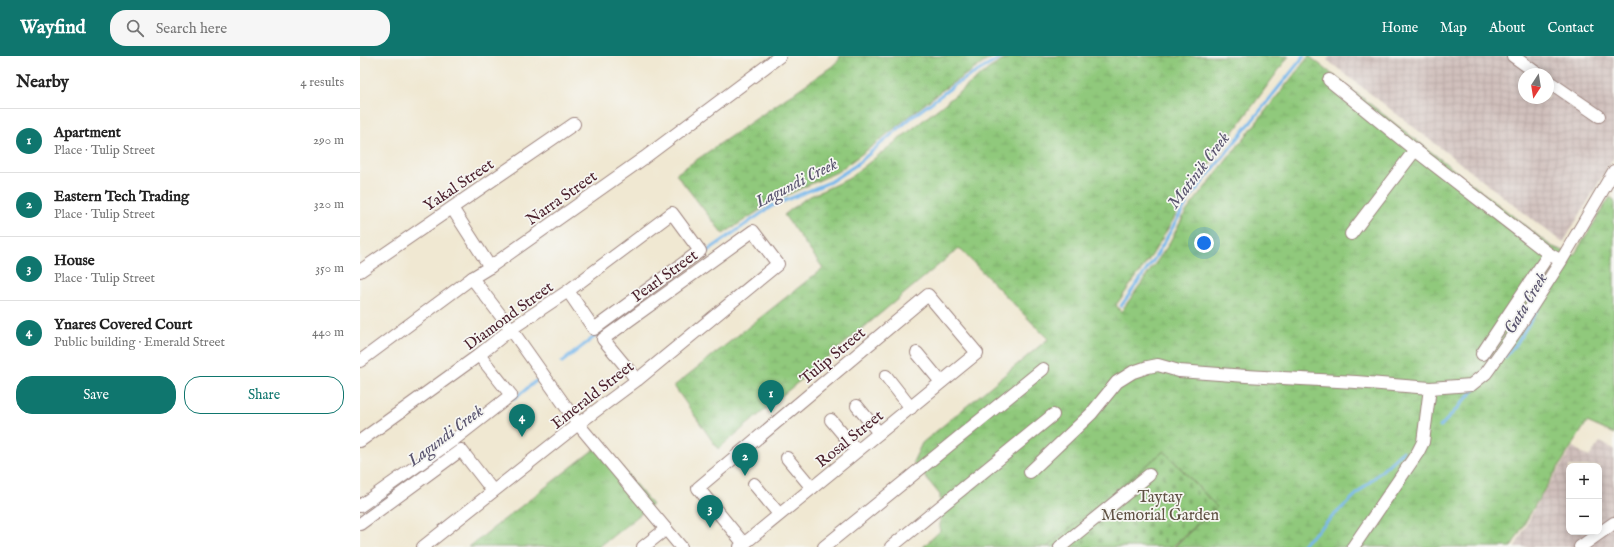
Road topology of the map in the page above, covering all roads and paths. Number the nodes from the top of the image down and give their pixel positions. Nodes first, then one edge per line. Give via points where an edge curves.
1 (780, 56) edge
2 (1513, 56) edge
3 (1530, 68) edge
4 (1329, 80) dead end
5 (1554, 85) edge
6 (1599, 116) dead end
7 (574, 124) dead end
8 (1415, 150) junction
9 (1614, 171) edge
10 (452, 208) junction
11 (1351, 234) dead end
12 (1549, 254) junction
13 (1561, 261) junction
14 (778, 264) joint
15 (490, 267) junction
16 (360, 271) edge
17 (472, 278) junction
18 (568, 291) junction
19 (511, 329) junction
20 (918, 353) dead end
21 (978, 353) joint
22 (1482, 354) dead end
23 (479, 355) junction
24 (360, 361) edge
25 (1043, 369) dead end
26 (886, 376) dead end
27 (636, 380) junction
28 (941, 382) junction
29 (1430, 388) junction
30 (856, 406) dead end
31 (910, 408) junction
32 (1052, 414) dead end
33 (831, 420) dead end
34 (578, 424) junction
35 (879, 433) junction
36 (360, 441) edge
37 (857, 451) junction
38 (787, 458) dead end
39 (1030, 472) dead end
40 (1149, 475) dead end
41 (754, 484) dead end
42 (812, 488) junction
43 (493, 491) junction
44 (360, 506) edge
45 (779, 514) junction
46 (1614, 523) edge
47 (360, 524) edge
48 (666, 529) junction
49 (648, 546) edge
50 (742, 546) edge
51 (424, 547) edge
52 (681, 547) edge
53 (824, 547) edge
54 (891, 547) edge
55 (1060, 547) edge
56 (1353, 547) edge
57 (1580, 547) edge

1 - 15 street, Narra Street via 644,158
2 - 3 street
4 - 8 street
5 - 6 street
7 - 10 street, Yakal Street
8 - 11 street
8 - 12 street
9 - 13 street
10 - 15 street
10 - 16 street, Yakal Street
12 - 13 street
12 - 22 street
13 - 29 street via 1486,374 1471,385
14 - 27 street, Emerald Street
14 - 27 street, Pearl Street via 753,231 603,339
15 - 17 street, Narra Street
17 - 19 street
17 - 24 street, Narra Street
18 - 18 street, Diamond Street via 594,329 700,252 672,213
18 - 19 street, Diamond Street
19 - 23 street, Diamond Street
19 - 34 street
20 - 28 street
21 - 28 street, Rosal Street
21 - 50 street, Tulip Street via 928,295 698,488
23 - 36 street, Diamond Street
23 - 44 street via 511,395 456,438
25 - 53 street
26 - 31 street
27 - 34 street, Emerald Street
28 - 31 street, Rosal Street
29 - 39 street via 1179,371 1158,365 1148,366 1117,382 1091,414
29 - 56 street via 1423,442
30 - 35 street
31 - 35 street, Rosal Street
32 - 54 street
33 - 37 street
34 - 43 street, Emerald Street
34 - 48 street
35 - 37 street, Rosal Street
37 - 42 street, Rosal Street
38 - 42 street
40 - 55 street
41 - 45 street
42 - 45 street, Rosal Street
43 - 47 street via 461,450
43 - 51 street, Emerald Street
45 - 50 street, Rosal Street
46 - 57 street
48 - 49 street
48 - 52 street

